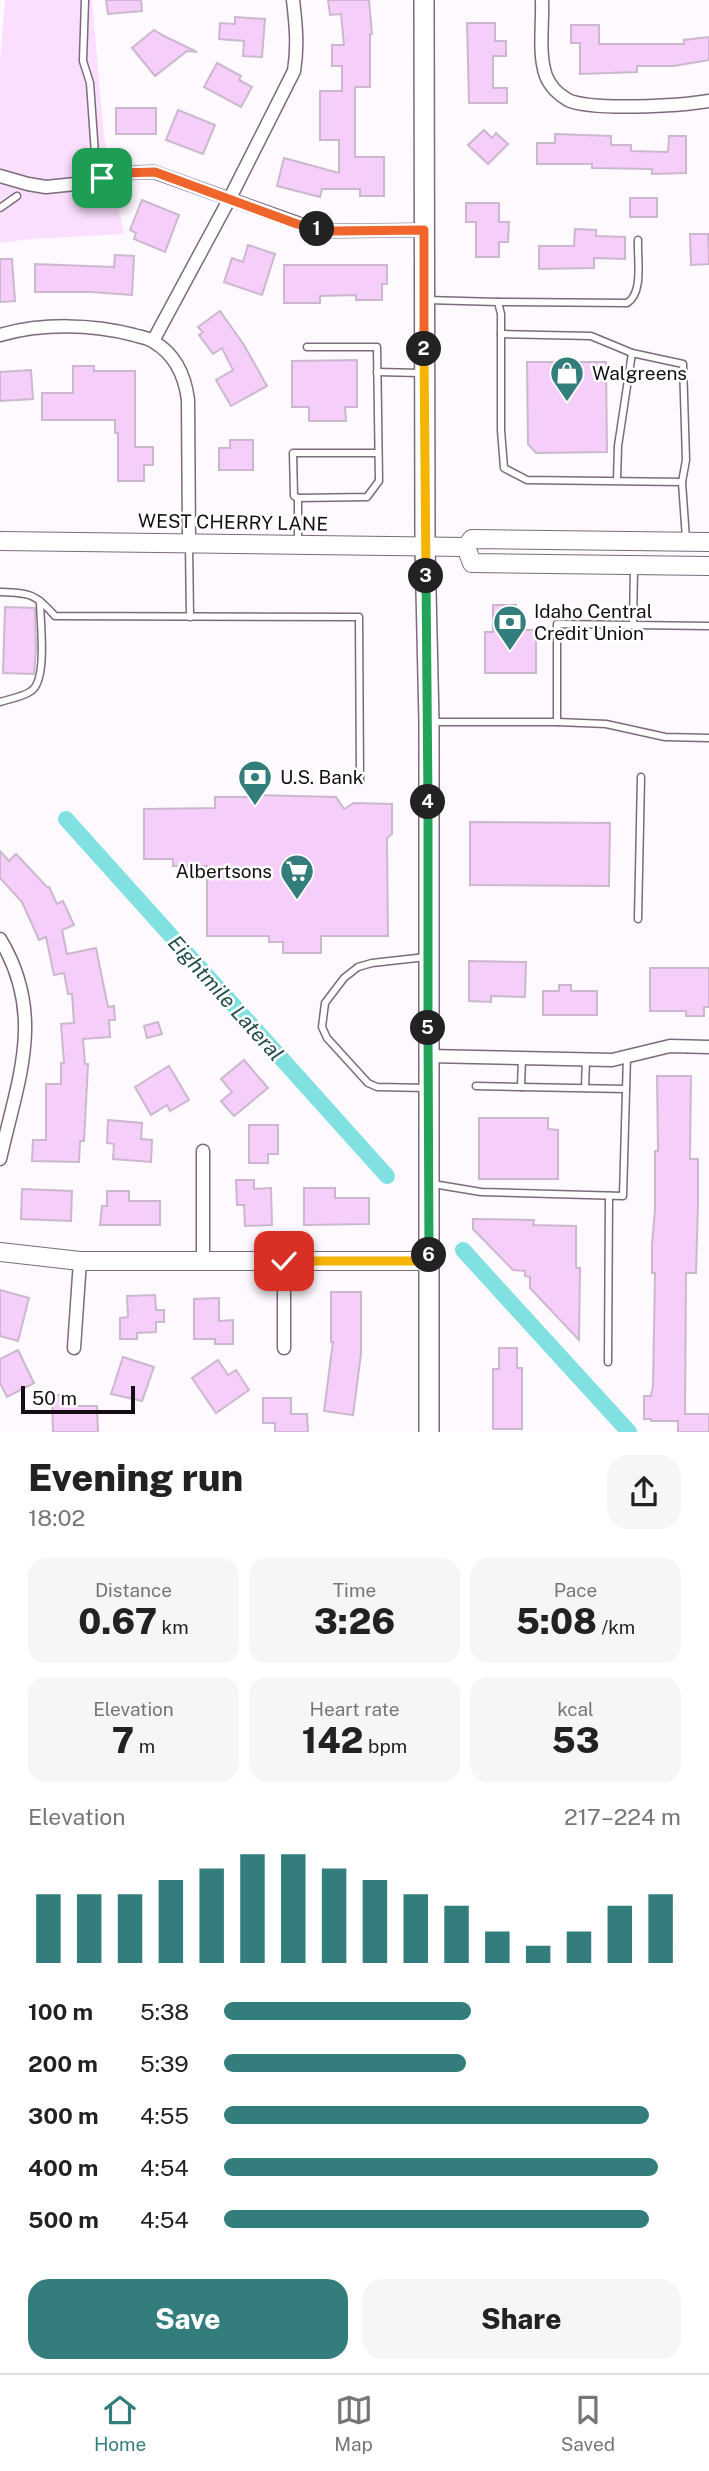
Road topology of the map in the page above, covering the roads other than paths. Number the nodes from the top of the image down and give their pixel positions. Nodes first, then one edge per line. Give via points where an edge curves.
1 (85, 0) edge
2 (293, 0) edge
3 (424, 0) edge
4 (542, 0) edge
5 (709, 101) edge
6 (0, 176) edge
7 (102, 178) junction
8 (17, 196) dead end
9 (230, 198) junction
10 (0, 208) edge
11 (424, 230) junction
12 (638, 240) dead end
13 (424, 300) junction
14 (498, 302) junction
15 (501, 334) junction
16 (0, 335) edge
17 (153, 341) junction
18 (307, 347) dead end
19 (632, 353) junction
20 (377, 372) junction
21 (425, 373) junction
22 (378, 453) junction
23 (617, 480) junction
24 (682, 482) junction
25 (298, 498) junction
26 (0, 541) edge
27 (686, 541) junction
28 (709, 541) edge
29 (189, 542) junction
30 (298, 544) junction
31 (425, 547) junction
32 (466, 547) junction
33 (634, 565) junction
34 (709, 566) edge
35 (0, 592) edge
36 (40, 601) junction
37 (190, 617) junction
38 (633, 625) junction
39 (709, 626) edge
40 (0, 702) edge
41 (429, 722) junction
42 (557, 722) junction
43 (709, 738) edge
44 (641, 777) dead end
45 (360, 781) dead end
46 (638, 919) dead end
47 (0, 940) edge
48 (428, 957) junction
49 (709, 1047) edge
50 (428, 1056) junction
51 (627, 1056) junction
52 (522, 1058) junction
53 (586, 1059) junction
54 (476, 1086) dead end
55 (521, 1087) junction
56 (428, 1088) junction
57 (585, 1088) junction
58 (626, 1089) junction
59 (202, 1151) dead end
60 (0, 1158) edge
61 (428, 1183) junction
62 (609, 1195) junction
63 (0, 1252) edge
64 (80, 1261) junction
65 (202, 1261) junction
66 (284, 1261) junction
67 (429, 1261) junction
68 (74, 1348) dead end
69 (284, 1348) dead end
70 (608, 1362) dead end
71 (429, 1432) edge

1 - 7 lane via 83,61
2 - 9 street via 294,71
3 - 11 main road
4 - 5 street via 546,78 567,99 582,104 671,106
6 - 7 street via 46,187
7 - 9 street via 155,172
8 - 10 lane
9 - 11 street via 314,229
9 - 17 street
11 - 13 main road
12 - 14 lane via 632,301
13 - 14 lane
13 - 21 main road
14 - 15 lane
15 - 19 lane via 591,336
15 - 23 lane via 505,468 527,480
16 - 17 street via 62,327 116,331
17 - 29 street via 175,360 185,380
18 - 20 lane via 377,347
19 - 23 lane
19 - 24 lane via 683,364 686,460
20 - 21 lane
20 - 22 lane
21 - 31 main road
22 - 25 lane via 379,481 367,497
22 - 25 lane via 293,453 293,496
23 - 24 lane
24 - 27 lane
25 - 30 lane
26 - 29 main road, WEST CHERRY LANE
27 - 28 main road, WEST CHERRY LANE
27 - 32 main road, WEST CHERRY LANE via 472,539
29 - 30 main road, WEST CHERRY LANE
29 - 37 lane
30 - 31 main road, WEST CHERRY LANE
31 - 32 main road, WEST CHERRY LANE
31 - 41 main road
32 - 33 main road via 472,563
33 - 34 main road
33 - 38 lane
35 - 36 lane via 28,593
36 - 37 lane via 55,616
36 - 40 lane via 38,684 32,691
37 - 45 lane via 359,617
38 - 39 lane
38 - 42 lane via 556,624
41 - 42 lane
41 - 48 main road
42 - 43 lane via 606,724 665,737
44 - 46 lane
47 - 60 street via 23,992 27,1030
48 - 50 main road
48 - 56 lane via 358,967 325,1003 321,1027 368,1083
49 - 51 street via 670,1046
50 - 52 street
50 - 56 main road
51 - 53 street
51 - 58 lane
52 - 53 street
52 - 55 lane
53 - 57 lane
54 - 55 lane
55 - 57 lane
56 - 61 main road
57 - 58 lane
58 - 62 lane via 624,1196
59 - 65 street
61 - 62 lane via 481,1192
61 - 67 main road
62 - 70 lane
63 - 64 main road
64 - 65 main road
64 - 68 street
65 - 66 main road
66 - 67 main road
66 - 69 street
67 - 71 main road

